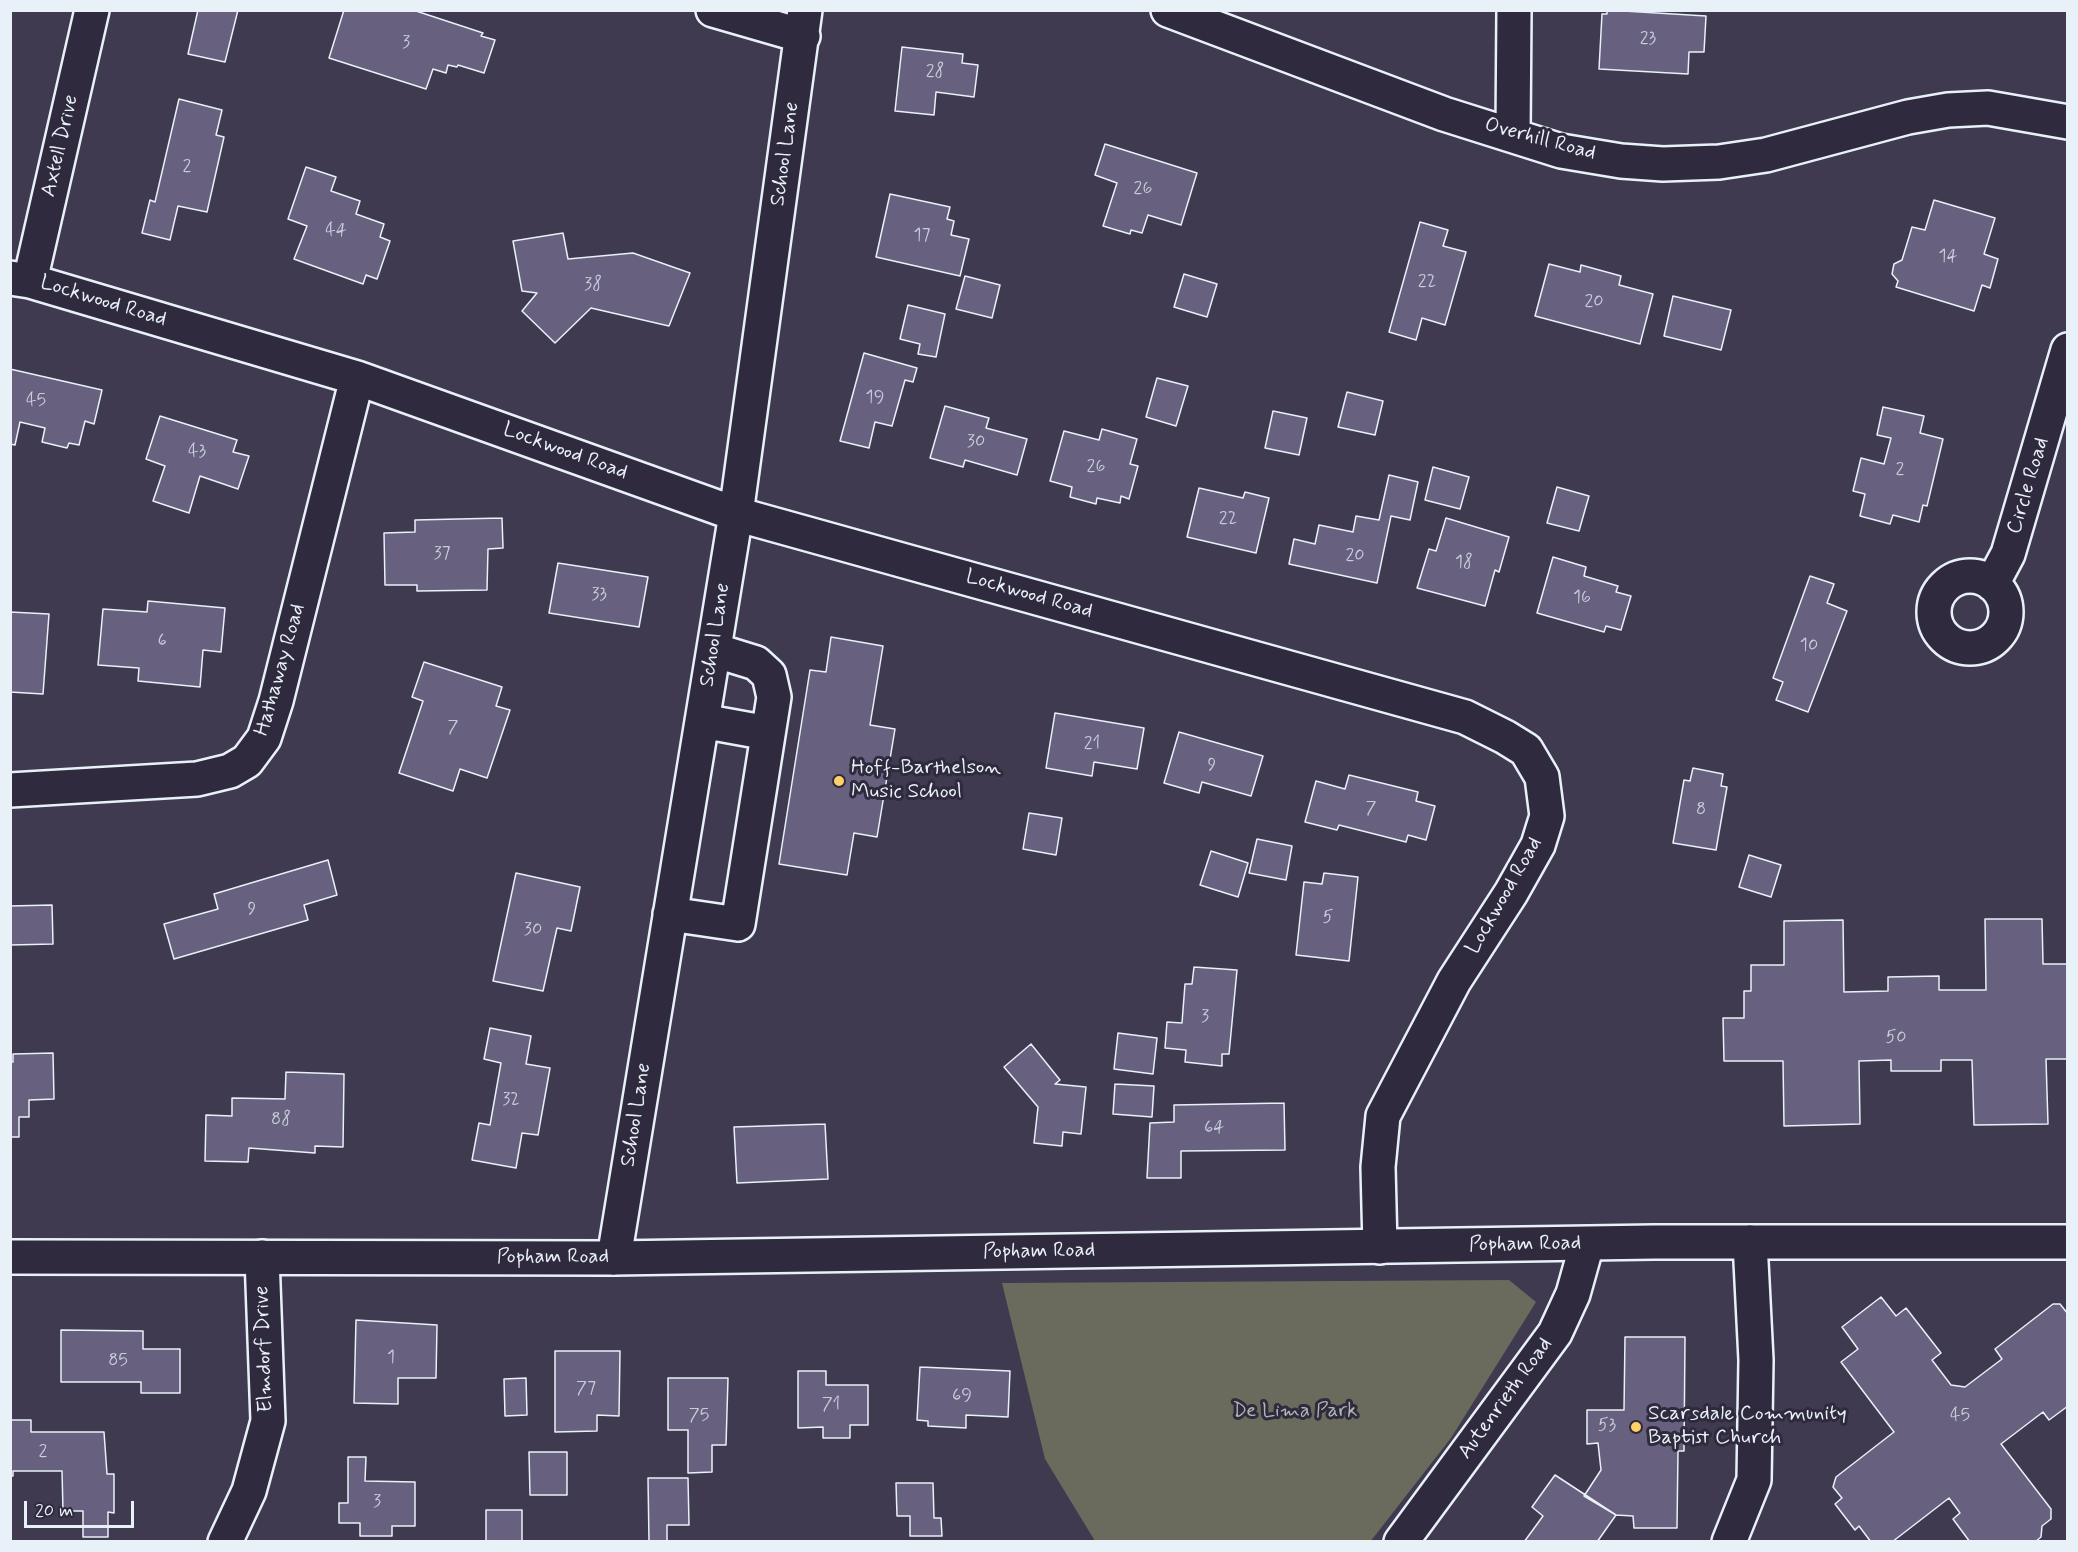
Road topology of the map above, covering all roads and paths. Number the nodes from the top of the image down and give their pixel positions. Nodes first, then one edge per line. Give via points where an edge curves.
1 (92, 10) edge
2 (713, 10) edge
3 (1168, 10) edge
4 (1514, 10) edge
5 (804, 23) edge
6 (2067, 122) edge
7 (1513, 134) junction
8 (20, 279) edge
9 (2067, 350) edge
10 (357, 378) junction
11 (736, 514) junction
12 (1992, 584) dead end
13 (714, 650) junction
14 (702, 722) junction
15 (768, 733) junction
16 (10, 790) edge
17 (670, 914) junction
18 (1750, 1242) junction
19 (2064, 1243) edge
20 (1587, 1244) junction
21 (1380, 1247) junction
22 (10, 1257) edge
23 (262, 1257) junction
24 (614, 1258) junction
25 (225, 1542) edge
26 (1401, 1542) edge
27 (1729, 1542) edge

1 - 8 street, Axtell Drive
2 - 5 street
3 - 7 street, Overhill Road via 1444,114
4 - 7 street
5 - 11 street, School Lane
6 - 7 street, Overhill Road via 1988,108 1948,110 1766,155 1664,164 1561,151
8 - 10 street, Lockwood Road
9 - 12 street, Circle Road via 2011,544
10 - 11 street, Lockwood Road
10 - 16 street, Hathaway Road via 276,701 264,738 247,762 230,771 197,779
11 - 13 street, School Lane
11 - 21 street, Lockwood Road via 1465,717 1526,750 1542,777 1547,816 1538,845 1454,981 1383,1116 1378,1167
13 - 14 street, School Lane
13 - 15 street via 756,663 769,675 774,697
14 - 15 street
14 - 17 street, School Lane
15 - 17 street via 738,924
17 - 24 street, School Lane
18 - 19 street, Popham Road
18 - 20 street, Popham Road
18 - 27 street via 1756,1360 1754,1480
20 - 21 street, Popham Road
20 - 26 street, Autenrieth Road via 1573,1294 1555,1333
21 - 24 street, Popham Road
22 - 23 street, Popham Road
23 - 24 street, Popham Road
23 - 25 street, Elmdorf Drive via 268,1421 249,1491

